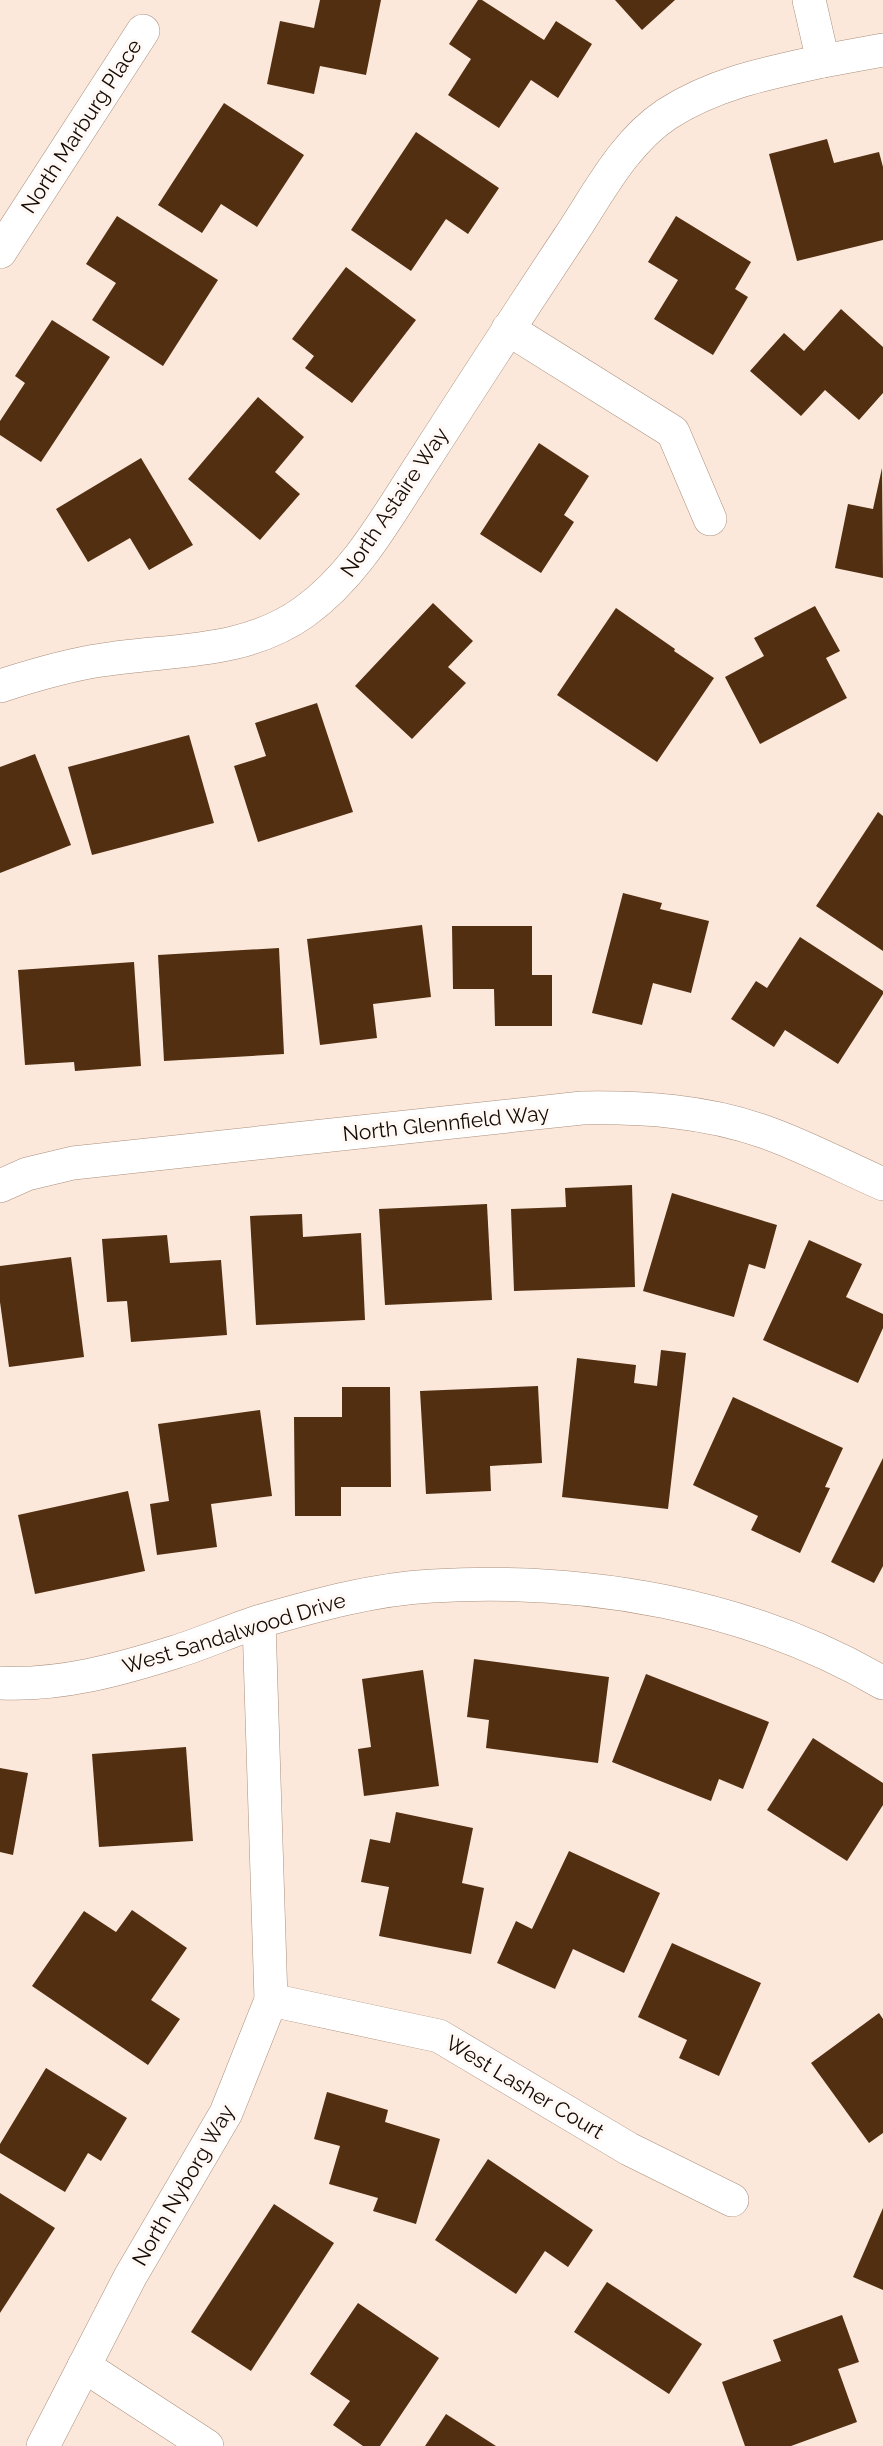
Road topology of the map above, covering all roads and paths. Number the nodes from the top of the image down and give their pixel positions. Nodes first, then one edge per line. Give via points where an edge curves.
1 (808, 0) edge
2 (143, 31) dead end
3 (883, 50) edge
4 (823, 61) junction
5 (0, 252) edge
6 (508, 329) junction
7 (710, 519) dead end
8 (0, 686) edge
9 (883, 1184) edge
10 (0, 1186) edge
11 (259, 1622) junction
12 (0, 1683) edge
13 (883, 1683) edge
14 (271, 2000) junction
15 (732, 2200) dead end
16 (84, 2366) junction
17 (43, 2446) edge
18 (207, 2446) edge

1 - 4 street
2 - 5 street, North Marburg Place
3 - 4 street, North Astaire Way
4 - 6 street, North Astaire Way via 717,88 665,115 630,146
6 - 7 street via 673,432
6 - 8 street, North Astaire Way via 369,546 338,584 302,614 260,635 215,648 104,659 57,668
9 - 10 street, North Glennfield Way via 765,1132 720,1119 628,1107 582,1108 73,1163 27,1174
11 - 12 street, West Sandalwood Drive via 176,1652 76,1679 29,1685
11 - 13 street, West Sandalwood Drive via 343,1599 430,1586 519,1584 606,1591 694,1608 777,1634 858,1668
11 - 14 street, North Nyborg Way
14 - 15 street, West Lasher Court via 439,2036 629,2149
14 - 16 street, North Nyborg Way via 226,2113 130,2277
16 - 17 street, North Nyborg Way
16 - 18 street

